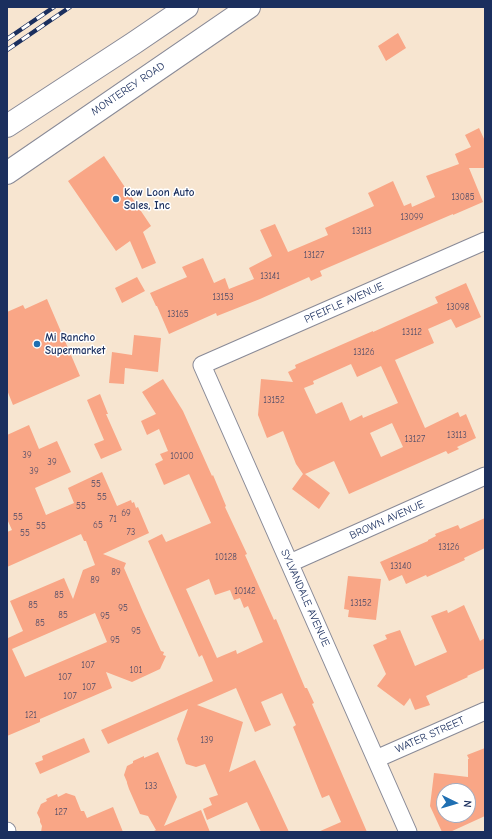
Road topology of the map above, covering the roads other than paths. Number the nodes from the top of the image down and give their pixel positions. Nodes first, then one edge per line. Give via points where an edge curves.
1 (187, 7) edge
2 (248, 7) edge
3 (7, 126) edge
4 (7, 173) edge
5 (485, 241) edge
6 (202, 365) joint
7 (485, 476) edge
8 (290, 563) junction
9 (485, 711) edge
10 (376, 759) junction
11 (408, 832) edge

1 - 3 main road
2 - 4 main road, MONTEREY ROAD
5 - 6 street, PFEIFLE AVENUE
6 - 8 street, SYLVANDALE AVENUE
7 - 8 street, BROWN AVENUE
8 - 10 street, SYLVANDALE AVENUE
9 - 10 street, WATER STREET
10 - 11 street, SYLVANDALE AVENUE

